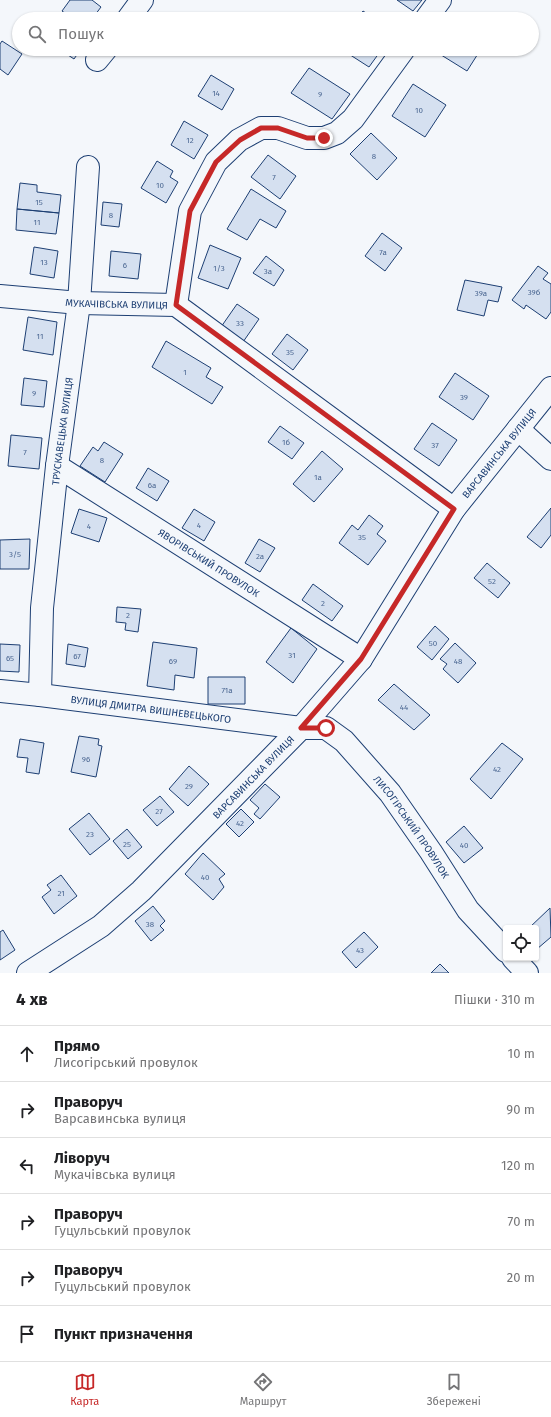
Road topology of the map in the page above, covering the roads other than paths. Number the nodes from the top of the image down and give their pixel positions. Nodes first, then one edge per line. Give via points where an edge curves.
1 (142, 0) edge
2 (440, 0) edge
3 (133, 12) edge
4 (431, 12) edge
5 (399, 56) edge
6 (88, 167) dead end
7 (0, 296) edge
8 (79, 303) junction
9 (176, 305) junction
10 (551, 388) edge
11 (518, 429) junction
12 (551, 459) edge
13 (57, 466) junction
14 (454, 509) junction
15 (361, 659) junction
16 (0, 691) edge
17 (40, 695) junction
18 (301, 728) junction
19 (503, 947) edge
20 (516, 961) edge
21 (28, 973) edge
22 (527, 973) edge

1 - 3 street
2 - 4 street
5 - 9 street via 353,119 337,133 324,138 307,138 278,128 261,128 240,140 216,162 190,211
6 - 8 street, ТРУСКАВЕЦЬКА ВУЛИЦЯ
7 - 8 street, МУКАЧІВСЬКА ВУЛИЦЯ
8 - 9 street, МУКАЧІВСЬКА ВУЛИЦЯ
8 - 13 street, ТРУСКАВЕЦЬКА ВУЛИЦЯ
9 - 14 street, МУКАЧІВСЬКА ВУЛИЦЯ
10 - 11 street, ВАРСАВИНСЬКА ВУЛИЦЯ
11 - 12 street
11 - 14 street, ВАРСАВИНСЬКА ВУЛИЦЯ
13 - 15 street, ЯВОРІВСЬКИЙ ПРОВУЛОК
13 - 17 street, ТРУСКАВЕЦЬКА ВУЛИЦЯ via 42,608
14 - 15 street, ВАРСАВИНСЬКА ВУЛИЦЯ
15 - 18 street, ВАРСАВИНСЬКА ВУЛИЦЯ
16 - 17 street, ВУЛИЦЯ ДМИТРА ВИШНЕВЕЦЬКОГО
17 - 18 street, ВУЛИЦЯ ДМИТРА ВИШНЕВЕЦЬКОГО
18 - 19 street, ЛИСОГІРСЬКИЙ ПРОВУЛОК via 326,728 344,741 390,793 468,910
18 - 21 street, ВАРСАВИНСЬКА ВУЛИЦЯ via 141,891 100,926
20 - 22 street

